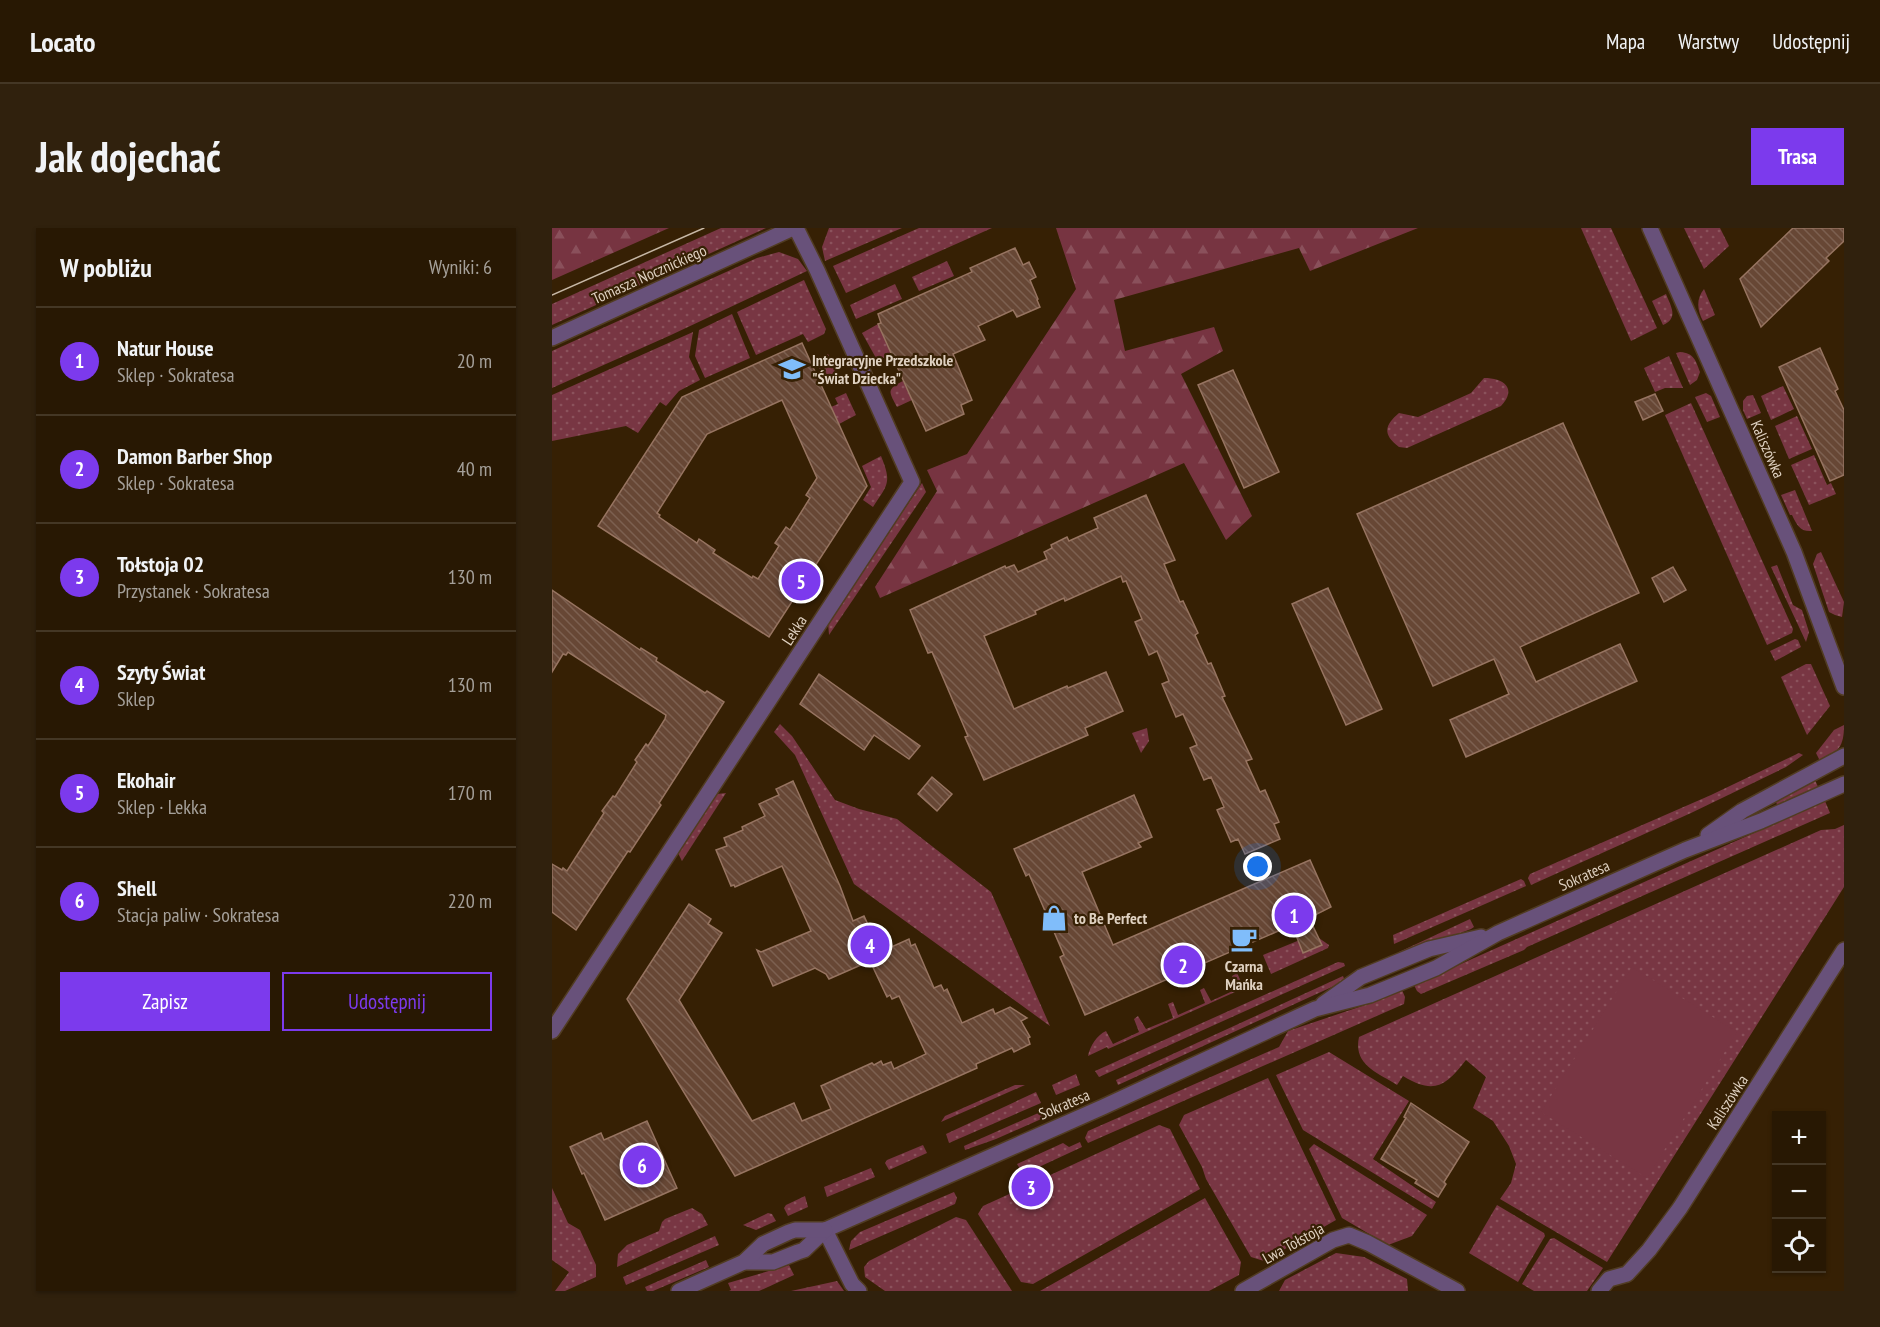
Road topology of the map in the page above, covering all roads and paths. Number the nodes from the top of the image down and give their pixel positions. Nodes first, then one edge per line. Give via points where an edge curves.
1 (795, 228) edge
2 (1650, 228) edge
3 (552, 338) edge
4 (1844, 687) edge
5 (1844, 756) edge
6 (1844, 784) edge
7 (1685, 850) junction
8 (1844, 950) edge
9 (552, 1031) edge
10 (825, 1230) junction
11 (744, 1262) junction
12 (679, 1291) edge
13 (859, 1291) edge
14 (1244, 1291) edge
15 (1456, 1291) edge
16 (1599, 1291) edge

1 - 3 street, Tomasza Nocznickiego
1 - 9 street, Lekka via 912,482
2 - 4 street, Kaliszówka via 1794,552
5 - 7 street, Sokratesa via 1742,811
6 - 7 street, Sokratesa
7 - 10 street, Sokratesa via 1498,933 1429,949 1361,977 1315,1009
8 - 16 street, Kaliszówka via 1680,1208 1632,1269 1626,1275 1609,1279
10 - 11 street, Sokratesa via 789,1232 763,1244
10 - 11 street, Sokratesa via 804,1250 773,1262
10 - 13 street
11 - 12 street, Sokratesa
14 - 15 street, Lwa Tołstoja via 1333,1240 1349,1235

